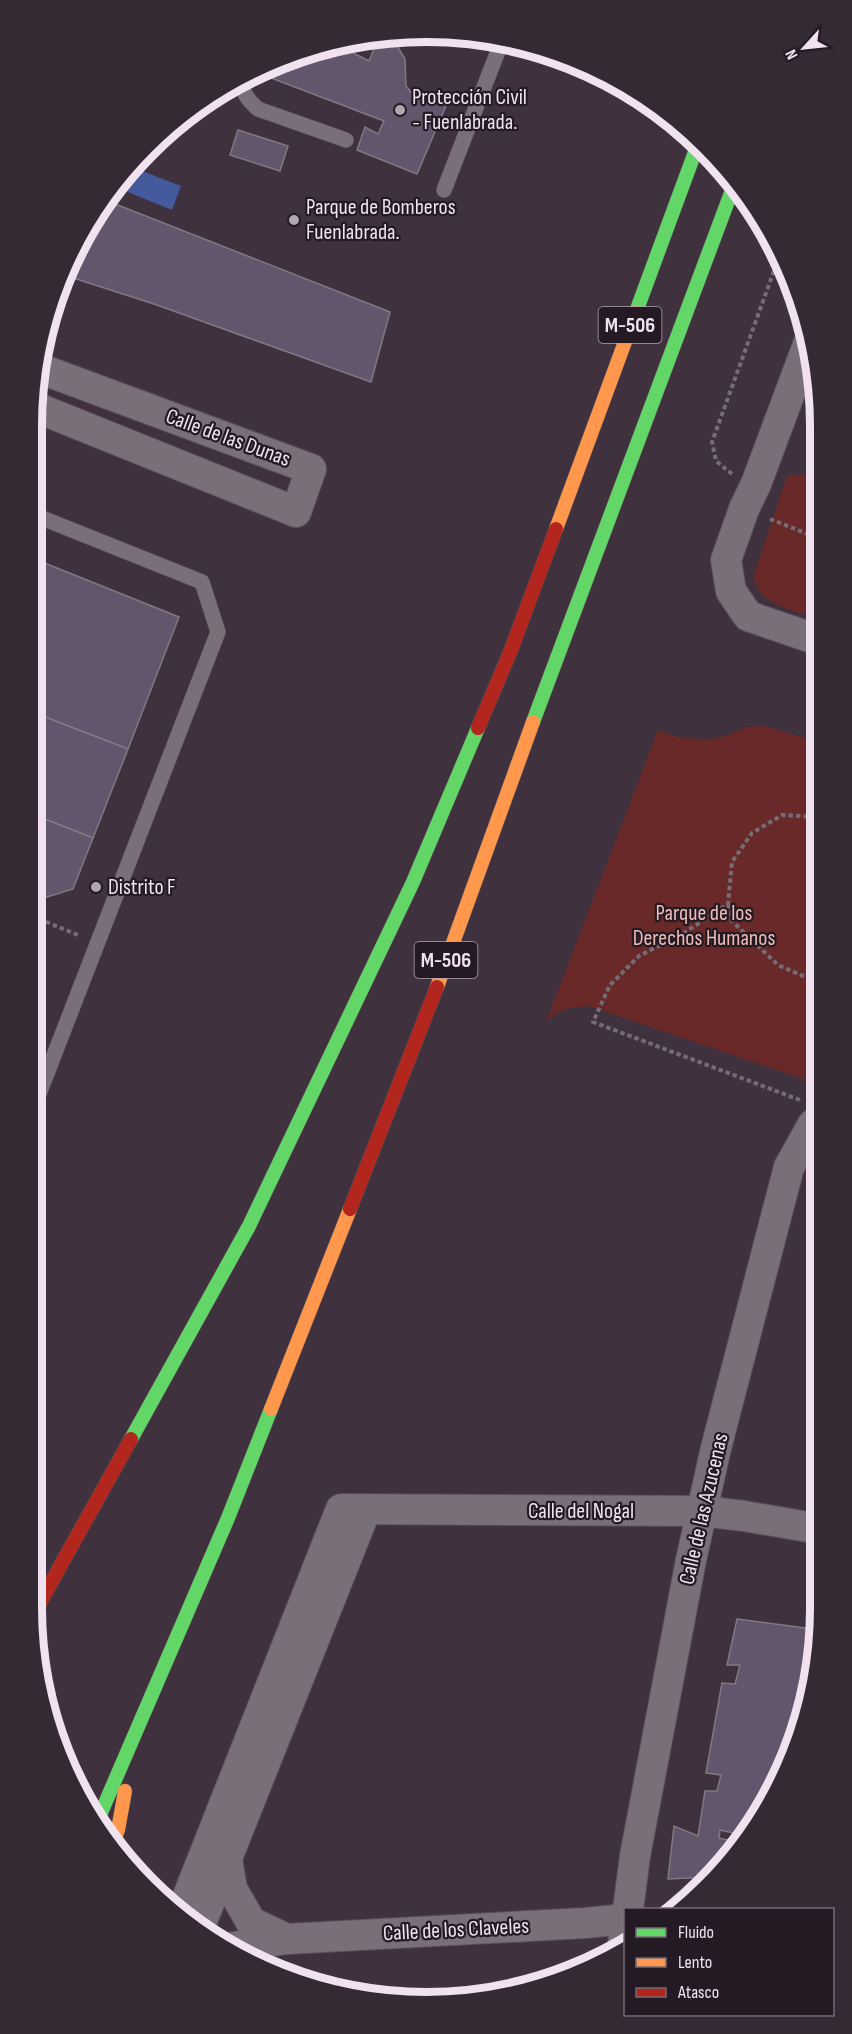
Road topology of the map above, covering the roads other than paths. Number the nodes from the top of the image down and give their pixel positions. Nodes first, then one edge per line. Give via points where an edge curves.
1 (498, 48) edge
2 (243, 89) edge
3 (346, 140) dead end
4 (690, 147) edge
5 (444, 190) dead end
6 (731, 192) edge
7 (803, 354) edge
8 (46, 371) edge
9 (43, 410) edge
10 (42, 518) edge
11 (810, 637) edge
12 (42, 1086) edge
13 (810, 1129) edge
14 (354, 1509) junction
15 (702, 1511) junction
16 (810, 1527) edge
17 (42, 1599) edge
18 (136, 1727) junction
19 (101, 1812) edge
20 (116, 1835) edge
21 (227, 1859) junction
22 (184, 1906) edge
23 (628, 1908) edge
24 (202, 1920) edge
25 (624, 1920) edge
26 (287, 1939) junction
27 (243, 1946) edge

1 - 5 lane
2 - 3 lane via 258,109
4 - 17 highway, M-506 via 661,241 511,650 412,882 249,1226
6 - 18 highway, M-506 via 425,1018 228,1518
7 - 11 street via 726,560 731,591 748,616
8 - 9 street, Calle de las Dunas via 311,469 296,512
10 - 12 lane via 202,582 218,632
13 - 15 street, Calle de las Azucenas via 789,1167
14 - 15 street, Calle del Nogal
14 - 21 street
14 - 22 street
15 - 16 street, Calle del Nogal
15 - 23 street, Calle de las Azucenas
18 - 19 highway, M-506
18 - 20 highway
21 - 24 street
21 - 26 street via 232,1889 250,1923
25 - 26 street, Calle de los Claveles
26 - 27 street, Calle de los Claveles

